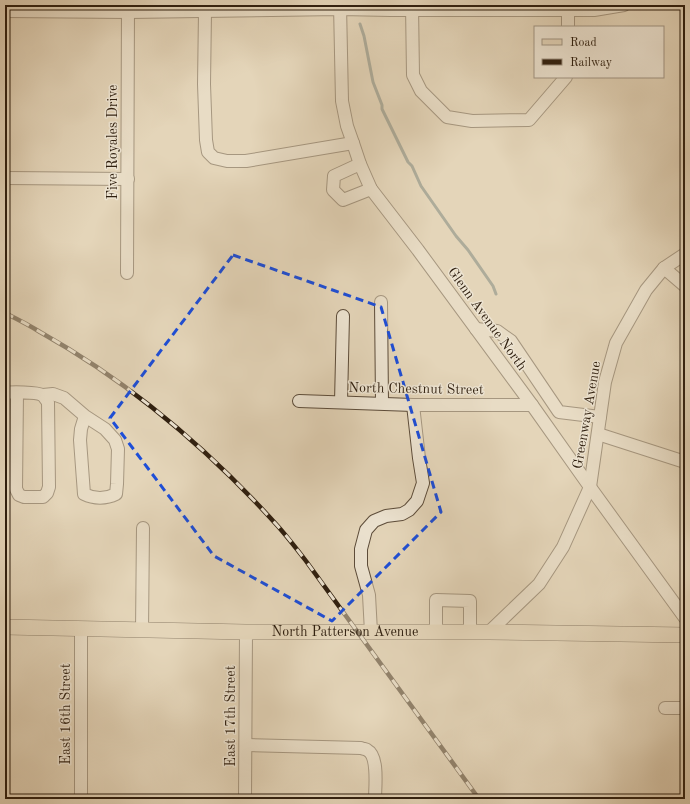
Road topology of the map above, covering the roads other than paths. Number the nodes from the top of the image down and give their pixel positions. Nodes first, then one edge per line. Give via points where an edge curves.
1 (624, 5) edge
2 (340, 7) edge
3 (128, 8) edge
4 (412, 8) edge
5 (518, 8) edge
6 (549, 8) edge
7 (568, 10) junction
8 (5, 11) edge
9 (205, 11) junction
10 (568, 26) edge
11 (565, 78) edge
12 (352, 143) junction
13 (360, 164) junction
14 (5, 178) edge
15 (128, 179) junction
16 (371, 189) junction
17 (685, 254) edge
18 (664, 268) junction
19 (128, 273) dead end
20 (685, 286) edge
21 (381, 302) dead end
22 (342, 316) dead end
23 (476, 329) junction
24 (518, 353) junction
25 (502, 365) junction
26 (532, 372) junction
27 (516, 384) junction
28 (5, 393) edge
29 (17, 393) junction
30 (43, 395) junction
31 (299, 401) dead end
32 (341, 402) junction
33 (382, 403) junction
34 (413, 405) junction
35 (532, 405) junction
36 (559, 412) junction
37 (85, 416) junction
38 (600, 417) junction
39 (544, 421) junction
40 (598, 434) junction
41 (685, 462) edge
42 (590, 487) junction
43 (143, 528) dead end
44 (685, 618) edge
45 (5, 628) edge
46 (81, 628) junction
47 (142, 630) junction
48 (246, 632) junction
49 (371, 632) junction
50 (436, 632) junction
51 (470, 632) junction
52 (489, 632) junction
53 (685, 635) edge
54 (665, 708) dead end
55 (685, 708) edge
56 (246, 745) junction
57 (81, 799) edge
58 (245, 799) edge
59 (375, 799) edge

1 - 7 street via 594,10
2 - 4 street
2 - 9 street
2 - 12 street, Glenn Avenue North via 342,101
3 - 8 street
3 - 9 street
3 - 15 street, Five Royales Drive
4 - 5 street
4 - 11 street via 413,75 421,91 446,117 472,121 529,120
5 - 6 street
6 - 7 street
7 - 10 street
9 - 12 street via 206,140 208,152 214,158 246,161
12 - 13 street, Glenn Avenue North
13 - 16 street, Glenn Avenue North
13 - 16 street via 334,176 333,190 343,200
14 - 15 street
15 - 19 street, Five Royales Drive
16 - 23 street, Glenn Avenue North
17 - 18 street, Greenway Avenue
18 - 20 street
18 - 38 street, Greenway Avenue via 646,290 616,343 605,382
21 - 33 street
22 - 32 street
23 - 24 street via 497,331 511,341
23 - 25 street, Glenn Avenue North
24 - 25 street
24 - 26 street
25 - 27 street, Glenn Avenue North
26 - 27 street
26 - 36 street
27 - 35 street, Glenn Avenue North
28 - 29 street
29 - 30 street
29 - 30 street via 16,489 19,495 24,497 43,496 47,493 48,402
30 - 37 street via 53,394 64,398
31 - 32 street, North Chestnut Street
32 - 33 street, North Chestnut Street
33 - 34 street, North Chestnut Street
34 - 35 street, North Chestnut Street
34 - 49 street via 422,483 417,500 402,514 374,521 366,530 361,549 361,566 369,595
35 - 39 street, Glenn Avenue North
36 - 38 street
36 - 39 street
37 - 37 street via 80,440 84,494 90,497 110,497 116,494 118,449 115,440 105,429
38 - 40 street, Greenway Avenue
39 - 42 street, Glenn Avenue North
40 - 41 street
40 - 42 street, Greenway Avenue
42 - 44 street, Glenn Avenue North
42 - 52 street, Greenway Avenue via 563,547 539,584
43 - 47 street
45 - 46 main road, North Patterson Avenue
46 - 47 main road, North Patterson Avenue
46 - 57 street, East 16th Street
47 - 48 main road, North Patterson Avenue
48 - 49 main road, North Patterson Avenue
48 - 56 street, East 17th Street
49 - 50 main road, North Patterson Avenue
50 - 51 main road, North Patterson Avenue
50 - 51 street via 436,600 470,601
51 - 52 main road, North Patterson Avenue
52 - 53 main road, North Patterson Avenue
54 - 55 street
56 - 58 street, East 17th Street
56 - 59 street via 368,750 373,755 375,764

